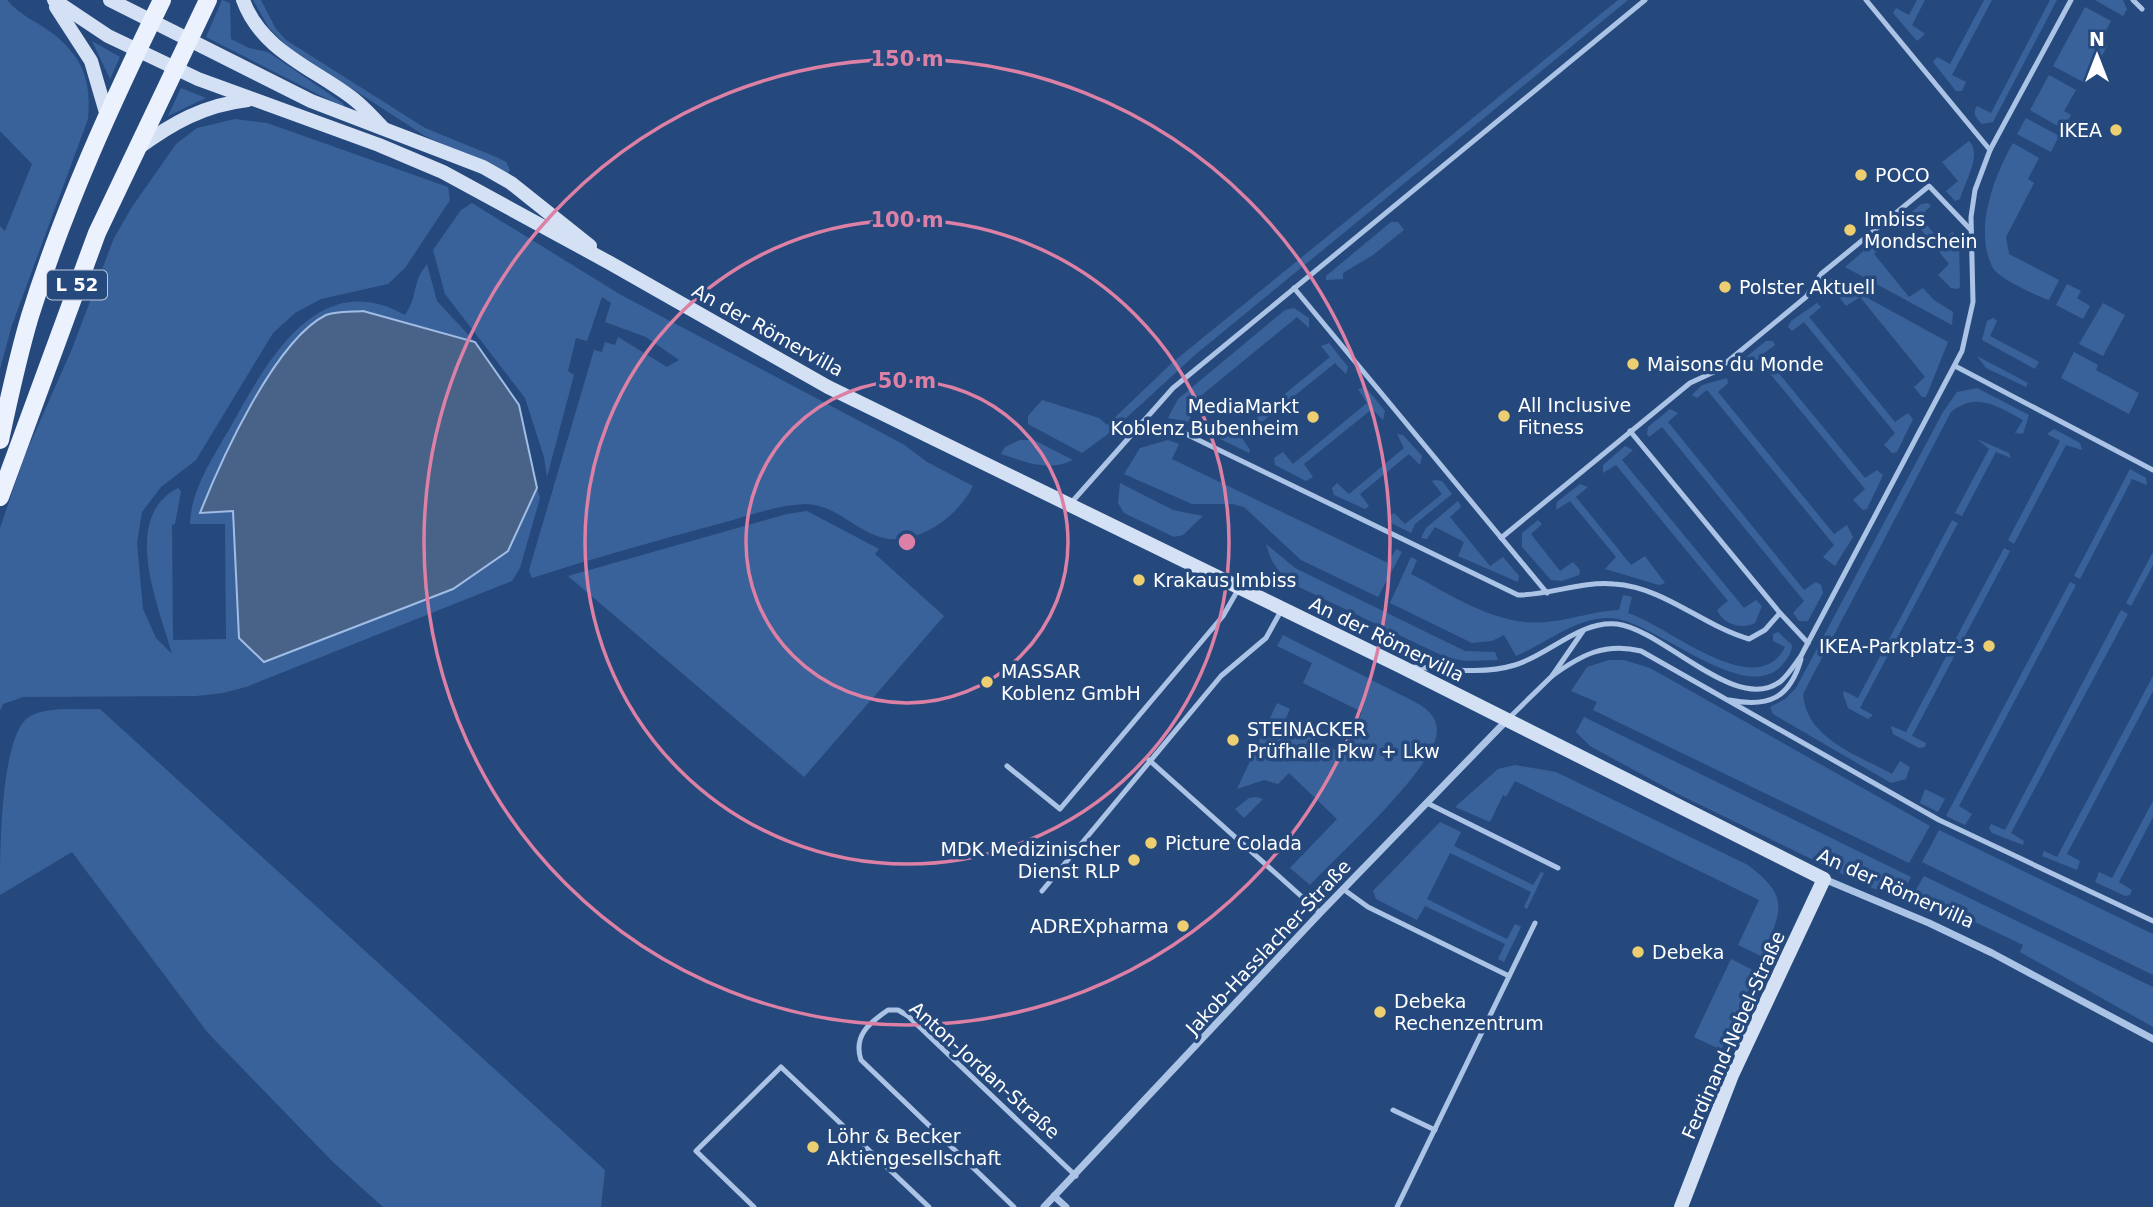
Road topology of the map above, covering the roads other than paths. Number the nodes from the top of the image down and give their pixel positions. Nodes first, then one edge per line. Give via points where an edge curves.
1 (52, 0) edge
2 (110, 0) edge
3 (162, 0) edge
4 (208, 0) edge
5 (243, 0) edge
6 (1645, 0) edge
7 (1866, 0) edge
8 (2071, 0) edge
9 (2133, 0) edge
10 (2142, 9) dead end
11 (151, 21) junction
12 (188, 39) junction
13 (136, 50) junction
14 (173, 67) junction
15 (249, 100) junction
16 (107, 116) junction
17 (386, 131) junction
18 (135, 150) junction
19 (1990, 150) junction
20 (1971, 230) junction
21 (610, 262) junction
22 (1294, 288) junction
23 (1955, 366) junction
24 (1142, 422) junction
25 (1630, 431) junction
26 (0, 440) edge
27 (2153, 471) edge
28 (0, 497) edge
29 (1069, 506) junction
30 (1501, 538) junction
31 (1239, 588) junction
32 (1548, 593) junction
33 (1282, 609) junction
34 (1780, 613) junction
35 (1583, 631) junction
36 (1808, 643) junction
37 (1801, 656) junction
38 (1400, 667) junction
39 (1552, 676) junction
40 (1722, 698) junction
41 (1507, 720) junction
42 (1149, 760) junction
43 (1007, 766) dead end
44 (1427, 803) junction
45 (1558, 869) dead end
46 (1824, 879) junction
47 (1343, 889) junction
48 (1042, 891) dead end
49 (1320, 913) junction
50 (2153, 921) edge
51 (1535, 923) dead end
52 (1509, 976) junction
53 (2153, 1039) edge
54 (1393, 1110) dead end
55 (1435, 1130) junction
56 (1076, 1176) junction
57 (1054, 1196) junction
58 (754, 1207) edge
59 (929, 1207) edge
60 (1014, 1207) edge
61 (1044, 1207) edge
62 (1066, 1207) edge
63 (1397, 1207) edge
64 (1681, 1207) edge

1 - 13 street, An der Römervilla
1 - 16 street via 85,48
2 - 11 street, An der Römervilla
3 - 11 main road, L 52
4 - 12 main road
5 - 17 street via 265,38 353,98
6 - 22 lane
7 - 19 lane
8 - 19 lane
9 - 10 lane
11 - 12 street, An der Römervilla
11 - 13 main road, L 52
12 - 14 main road
12 - 17 street, An der Römervilla via 311,101
13 - 14 street, An der Römervilla
13 - 16 main road, L 52
14 - 15 street, An der Römervilla
14 - 18 main road, L 52
15 - 18 street via 211,106 186,116
15 - 21 street, An der Römervilla via 434,168
16 - 26 main road, L 52 via 30,316
17 - 21 street, An der Römervilla via 494,173
18 - 28 main road, L 52 via 82,270
19 - 20 lane via 1975,190
20 - 23 lane via 1973,302
20 - 25 lane via 1929,186 1821,274 1806,297 1716,371 1690,383
21 - 29 street, An der Römervilla via 828,387
22 - 24 lane via 1173,388
22 - 30 lane
23 - 27 lane
23 - 36 lane
24 - 29 lane
24 - 32 lane via 1196,439 1518,595
25 - 30 lane
25 - 34 lane
29 - 31 street, An der Römervilla
30 - 32 lane
31 - 33 street, An der Römervilla
31 - 43 lane via 1223,616 1060,809
32 - 34 lane via 1605,584 1643,590 1727,633 1749,639
33 - 38 street, An der Römervilla
33 - 42 lane via 1266,638 1221,676
34 - 36 lane
35 - 37 lane via 1600,625 1626,626 1727,682 1750,689 1774,685
35 - 38 lane via 1505,668
35 - 39 lane
36 - 37 lane
37 - 40 lane via 1793,681 1775,698 1759,703
38 - 41 street, An der Römervilla
39 - 40 lane via 1595,650 1632,649 1649,654
39 - 41 lane
40 - 50 lane via 1938,820
41 - 44 street, Jakob-Hasslacher-Straße
41 - 46 street, An der Römervilla
42 - 48 lane
42 - 49 lane
44 - 45 lane
44 - 47 street, Jakob-Hasslacher-Straße
46 - 53 street, An der Römervilla via 1992,953
46 - 64 street, Ferdinand-Nebel-Straße via 1732,1075
47 - 49 street, Jakob-Hasslacher-Straße
47 - 52 lane via 1368,907
49 - 56 street, Jakob-Hasslacher-Straße
51 - 52 lane
52 - 55 lane
54 - 55 lane
55 - 63 lane
56 - 57 street, Jakob-Hasslacher-Straße
56 - 60 lane, Anton-Jordan-Straße via 908,1016 888,1010 859,1037 861,1060
57 - 61 street, Jakob-Hasslacher-Straße
57 - 62 street
58 - 59 lane via 696,1151 781,1067

